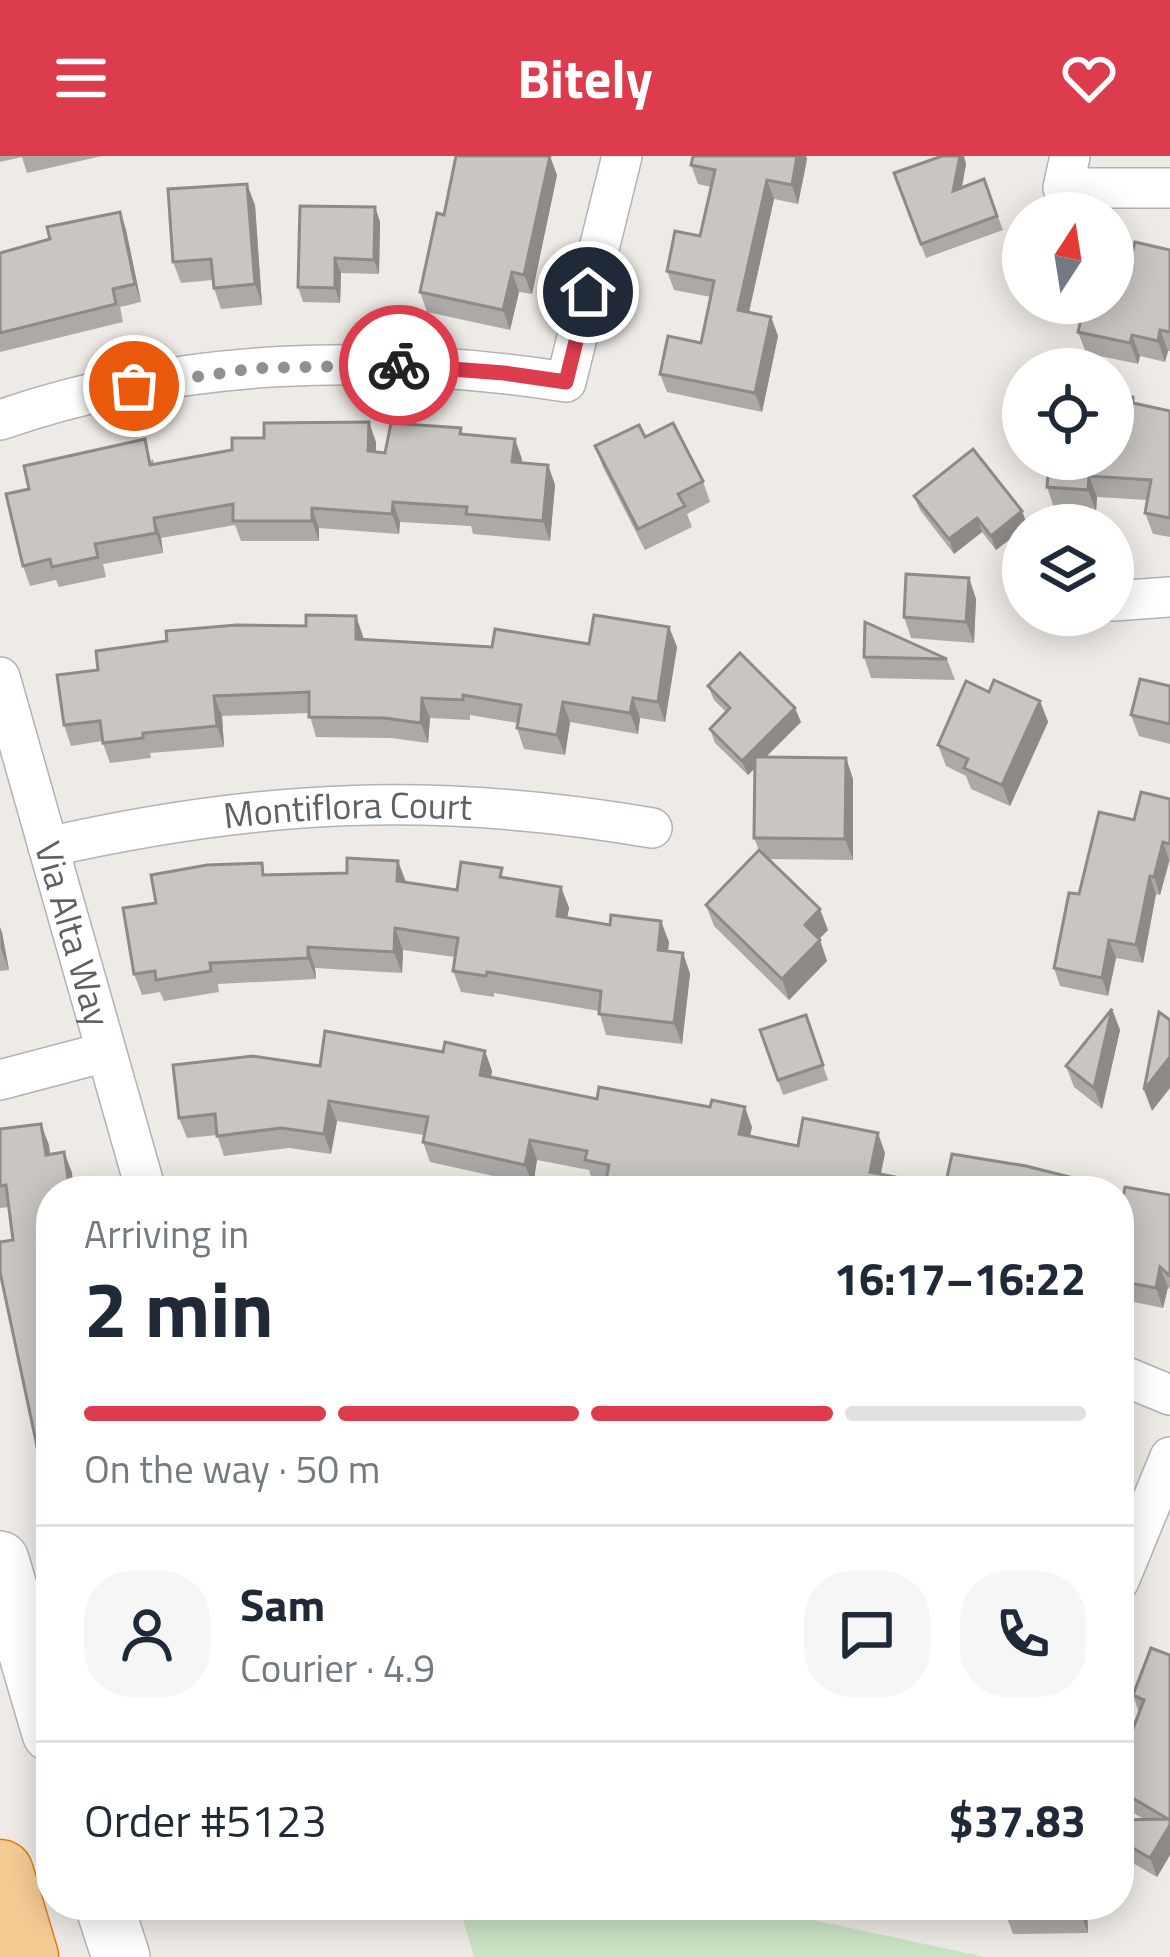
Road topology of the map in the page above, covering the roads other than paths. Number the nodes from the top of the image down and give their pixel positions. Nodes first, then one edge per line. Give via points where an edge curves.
1 (622, 156) edge
2 (1070, 156) edge
3 (1170, 188) edge
4 (0, 419) edge
5 (1170, 597) edge
6 (1134, 600) edge
7 (0, 677) edge
8 (652, 827) dead end
9 (48, 847) junction
10 (106, 1052) junction
11 (0, 1080) edge
12 (142, 1176) edge
13 (1134, 1380) edge
14 (1170, 1395) edge
15 (1170, 1457) edge
16 (1134, 1545) edge
17 (0, 1560) edge
18 (36, 1681) edge
19 (0, 1873) edge
20 (109, 1920) edge
21 (25, 1957) edge
22 (121, 1957) edge

1 - 4 street via 566,382 422,365 257,368 175,377
2 - 3 street via 1063,188
5 - 6 street
7 - 9 street, Via Alta Way
8 - 9 street, Montiflora Court via 534,810 342,804 247,810
9 - 10 street, Via Alta Way
10 - 11 street
10 - 12 street, Via Alta Way
13 - 14 street
15 - 16 street
17 - 18 street
19 - 21 highway
20 - 22 street

